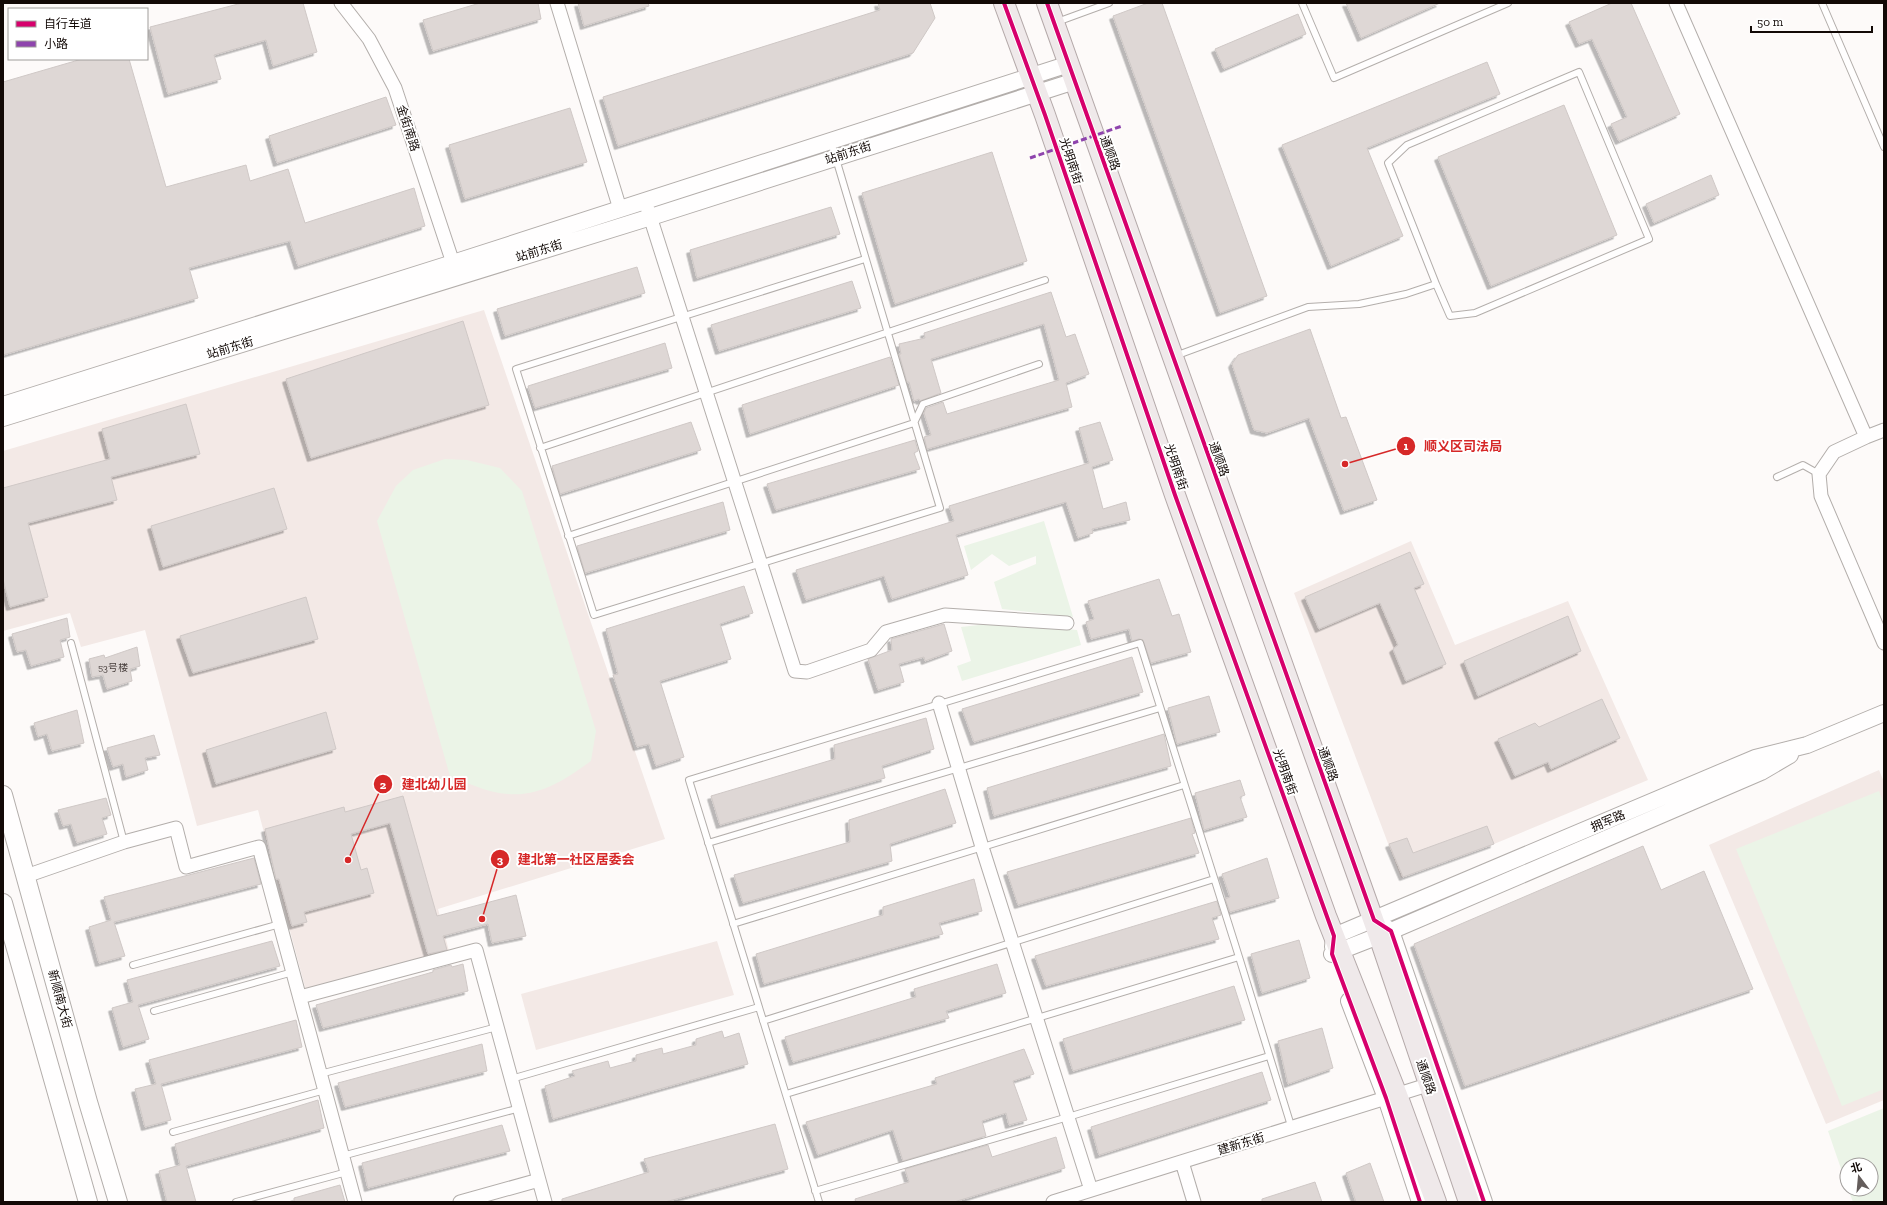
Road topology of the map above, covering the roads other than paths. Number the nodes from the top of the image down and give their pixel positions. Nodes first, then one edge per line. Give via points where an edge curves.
1 (341, 3) edge
2 (557, 3) edge
3 (1004, 3) edge
4 (1047, 3) edge
5 (1109, 3) edge
6 (1302, 3) edge
7 (1508, 3) edge
8 (1676, 3) edge
9 (1822, 3) edge
10 (1054, 23) junction
11 (1072, 73) junction
12 (1033, 86) junction
13 (830, 142) junction
14 (1884, 147) edge
15 (835, 158) junction
16 (645, 200) junction
17 (620, 208) junction
18 (650, 217) junction
19 (865, 259) junction
20 (453, 263) junction
21 (1045, 280) dead end
22 (1436, 284) junction
23 (683, 316) junction
24 (887, 332) junction
25 (1172, 357) junction
26 (1039, 364) dead end
27 (707, 392) junction
28 (3, 405) edge
29 (3, 418) edge
30 (914, 423) junction
31 (1884, 430) edge
32 (1866, 437) junction
33 (540, 448) junction
34 (1819, 474) junction
35 (1777, 477) dead end
36 (735, 481) junction
37 (568, 536) junction
38 (761, 564) junction
39 (1067, 623) dead end
40 (71, 643) dead end
41 (1884, 643) edge
42 (939, 703) junction
43 (1160, 708) junction
44 (1884, 713) edge
45 (958, 768) junction
46 (1184, 785) junction
47 (3, 795) edge
48 (124, 842) junction
49 (708, 843) junction
50 (982, 846) junction
51 (26, 876) junction
52 (1214, 879) junction
53 (3, 903) edge
54 (280, 924) junction
55 (733, 924) junction
56 (1381, 929) junction
57 (1014, 943) junction
58 (1335, 947) junction
59 (1239, 957) junction
60 (133, 966) dead end
61 (293, 972) junction
62 (300, 997) junction
63 (758, 1007) junction
64 (154, 1011) dead end
65 (1038, 1017) junction
66 (763, 1021) junction
67 (497, 1026) junction
68 (1269, 1056) junction
69 (320, 1074) junction
70 (511, 1079) junction
71 (1435, 1082) junction
72 (325, 1090) junction
73 (786, 1094) junction
74 (1391, 1096) junction
75 (520, 1108) junction
76 (1068, 1117) junction
77 (1292, 1129) junction
78 (173, 1132) dead end
79 (342, 1156) junction
80 (1182, 1162) junction
81 (347, 1172) junction
82 (540, 1180) junction
83 (1091, 1190) junction
84 (815, 1191) junction
85 (88, 1202) edge
86 (118, 1202) edge
87 (236, 1202) edge
88 (355, 1202) edge
89 (460, 1202) edge
90 (545, 1202) edge
91 (819, 1202) edge
92 (1053, 1202) edge
93 (1194, 1202) edge
94 (1420, 1202) edge
95 (1436, 1202) edge
96 (1469, 1202) edge
97 (1484, 1202) edge

1 - 20 street, 金街南路 via 368,39 395,88
2 - 17 street
3 - 12 main road, 光明南街
4 - 10 main road, 通顺路
5 - 10 lane
6 - 7 lane via 1334,78
8 - 32 street
9 - 14 lane
10 - 11 main road, 通顺路
11 - 12 street, 站前东街
11 - 25 main road, 通顺路
12 - 13 street, 站前东街
12 - 15 street, 站前东街
12 - 58 main road, 光明南街
13 - 15 lane
13 - 16 street, 站前东街
15 - 18 street, 站前东街
15 - 19 lane
16 - 17 street, 站前东街
16 - 18 street
17 - 20 street, 站前东街
18 - 23 street
18 - 29 street, 站前东街
19 - 23 lane
19 - 24 lane
20 - 28 street, 站前东街
21 - 24 lane
22 - 22 lane via 1450,316 1475,313 1649,239 1579,72 1407,145 1388,163
22 - 25 lane via 1406,294 1359,304 1308,307
23 - 27 street
23 - 33 lane via 516,369
24 - 27 lane
24 - 30 lane
25 - 56 main road, 通顺路
26 - 30 lane via 923,404
27 - 33 lane
27 - 36 street
30 - 36 lane
30 - 38 lane via 940,508
31 - 32 street
32 - 34 street via 1834,452
33 - 37 lane
34 - 35 lane via 1804,465
34 - 41 street via 1821,496
36 - 37 lane
36 - 38 street
37 - 38 lane via 594,616
38 - 39 street via 795,671 807,672 870,650 886,632 945,615
40 - 48 lane
42 - 43 lane via 1140,643
42 - 45 street
42 - 49 lane via 689,780
43 - 45 lane
43 - 46 lane
44 - 56 street, 拥军路 via 1807,745 1755,758
45 - 49 lane
45 - 50 street
46 - 50 lane
46 - 52 lane
47 - 51 main road, 新顺南大街
48 - 51 street
48 - 54 street via 176,828 186,866 259,847
49 - 55 lane
50 - 55 lane
50 - 57 street
51 - 86 main road, 新顺南大街
52 - 57 lane
52 - 59 lane
53 - 85 main road
54 - 60 lane
54 - 61 street
55 - 63 lane
56 - 58 street, 拥军路
56 - 71 main road, 通顺路
57 - 65 street
57 - 66 lane
58 - 74 main road
59 - 65 lane
59 - 68 lane
61 - 62 street
61 - 64 lane
62 - 67 street via 476,950
62 - 69 street
63 - 66 lane
63 - 70 lane
65 - 73 lane
65 - 76 street
66 - 73 lane
67 - 69 lane
67 - 70 street
68 - 76 lane
68 - 77 lane
69 - 72 street
70 - 75 street
71 - 74 street, 建新东街
71 - 96 main road, 通顺路
71 - 97 street
72 - 78 lane
72 - 79 street
73 - 84 lane
74 - 77 street, 建新东街
74 - 94 street
74 - 95 main road
75 - 79 lane
75 - 82 street
76 - 83 street
76 - 84 lane
77 - 80 street, 建新东街
79 - 81 street
80 - 83 street, 建新东街
80 - 93 street
81 - 87 lane
81 - 88 street
82 - 89 street
82 - 90 street
83 - 92 street, 建新东街
84 - 91 lane

